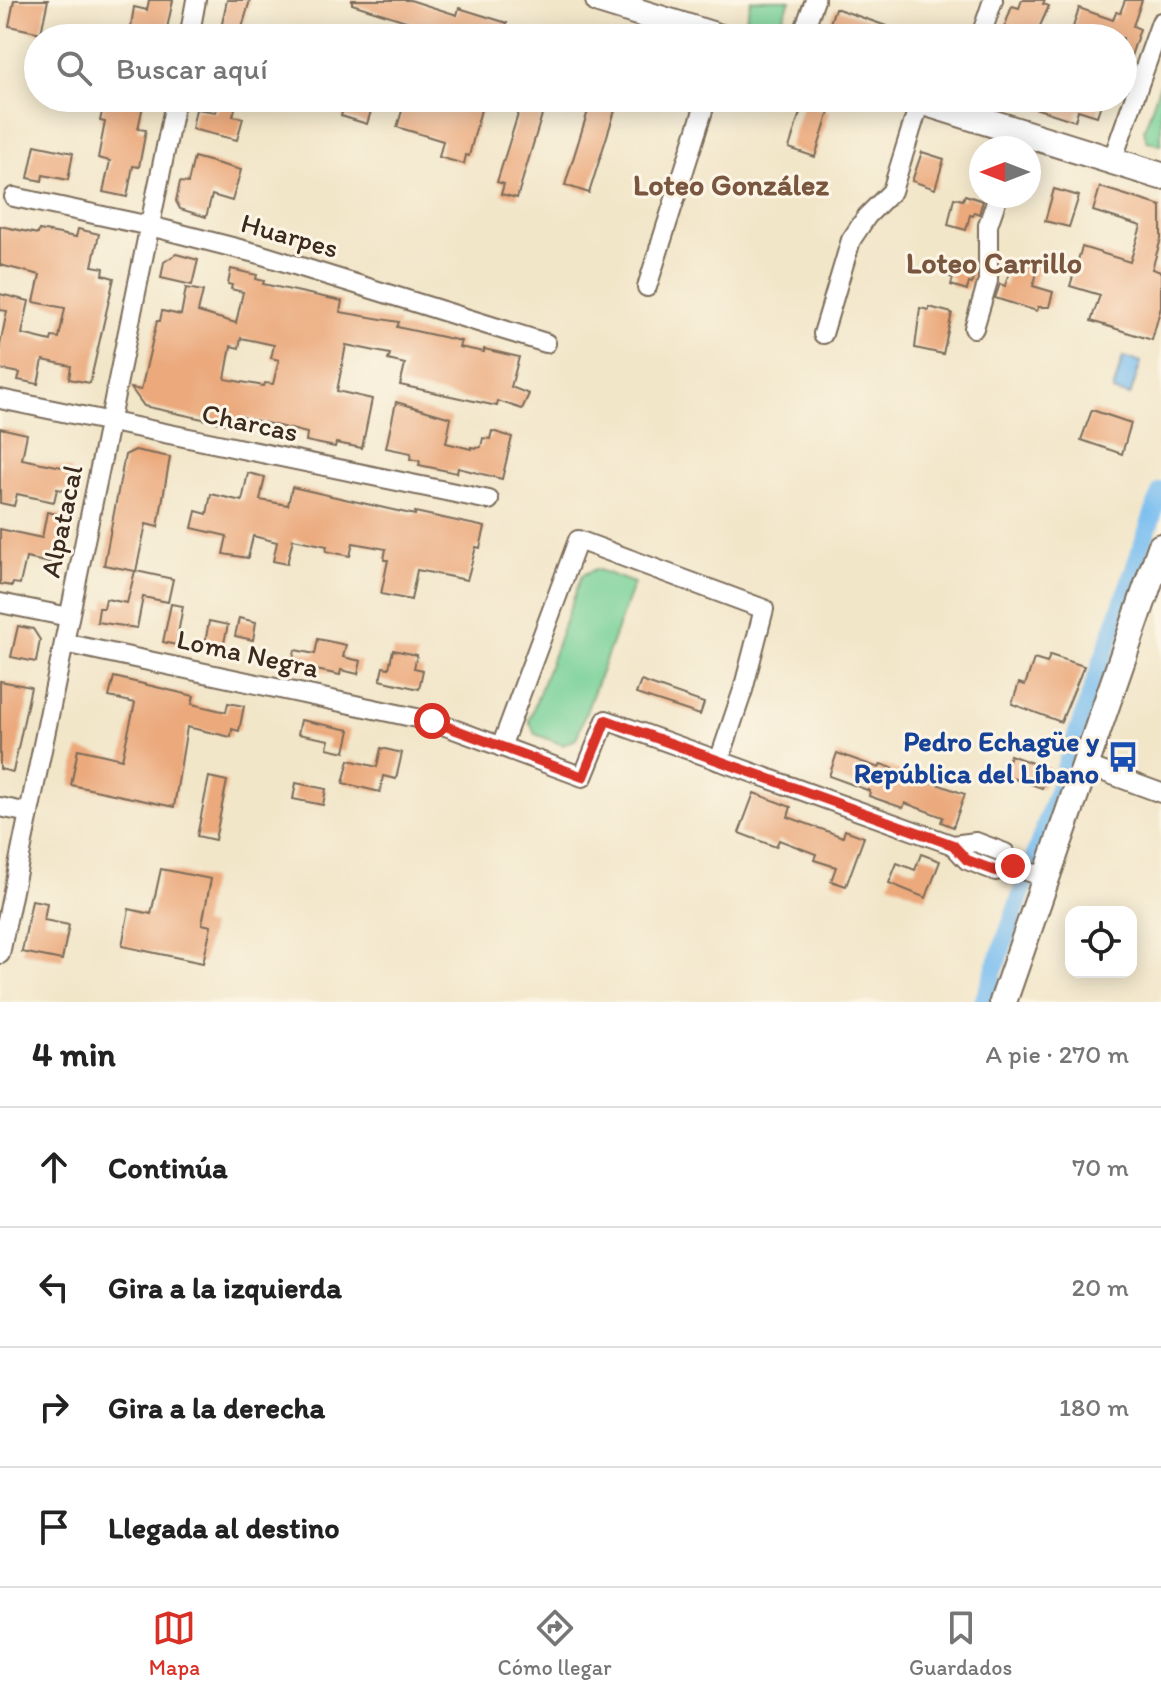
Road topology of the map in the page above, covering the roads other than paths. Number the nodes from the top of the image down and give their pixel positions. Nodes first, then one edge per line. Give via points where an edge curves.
1 (196, 0) edge
2 (599, 0) edge
3 (815, 0) edge
4 (993, 0) edge
5 (1161, 22) edge
6 (192, 24) edge
7 (676, 24) edge
8 (806, 24) edge
9 (985, 24) edge
10 (1137, 90) edge
11 (173, 112) edge
12 (703, 112) edge
13 (913, 112) edge
14 (969, 112) edge
15 (1129, 112) edge
16 (1009, 136) edge
17 (1041, 145) edge
18 (1112, 161) junction
19 (1161, 176) edge
20 (14, 197) dead end
21 (994, 208) edge
22 (150, 226) junction
23 (647, 287) dead end
24 (974, 328) dead end
25 (823, 334) dead end
26 (546, 343) dead end
27 (0, 399) edge
28 (110, 421) junction
29 (489, 500) dead end
30 (1161, 547) edge
31 (0, 603) edge
32 (69, 617) junction
33 (64, 643) junction
34 (501, 747) junction
35 (719, 761) junction
36 (1085, 765) junction
37 (1161, 793) edge
38 (0, 807) edge
39 (29, 813) junction
40 (1046, 878) junction
41 (0, 954) edge
42 (1003, 1002) edge

1 - 6 street
2 - 7 main road
3 - 8 street
4 - 9 street
5 - 10 street
11 - 22 street, Alpatacal
12 - 23 street
13 - 25 street via 892,191 851,240
14 - 16 main road
15 - 18 street
17 - 18 main road
18 - 19 main road
20 - 22 street, Huarpes
21 - 24 street via 988,225 988,281
22 - 26 street, Huarpes via 259,254
22 - 28 street, Alpatacal
27 - 28 street, Charcas
28 - 29 street, Charcas
28 - 32 street, Alpatacal
30 - 36 main road
31 - 32 street
32 - 33 street, Alpatacal
33 - 34 street, Loma Negra via 426,720
33 - 39 street, Alpatacal
34 - 35 street, Loma Negra via 583,777 606,720
34 - 35 street via 578,540 764,609
35 - 40 street via 953,845 967,860 996,871 1010,865
36 - 37 street
36 - 40 main road
38 - 39 street
39 - 41 street, Alpatacal
40 - 42 main road

